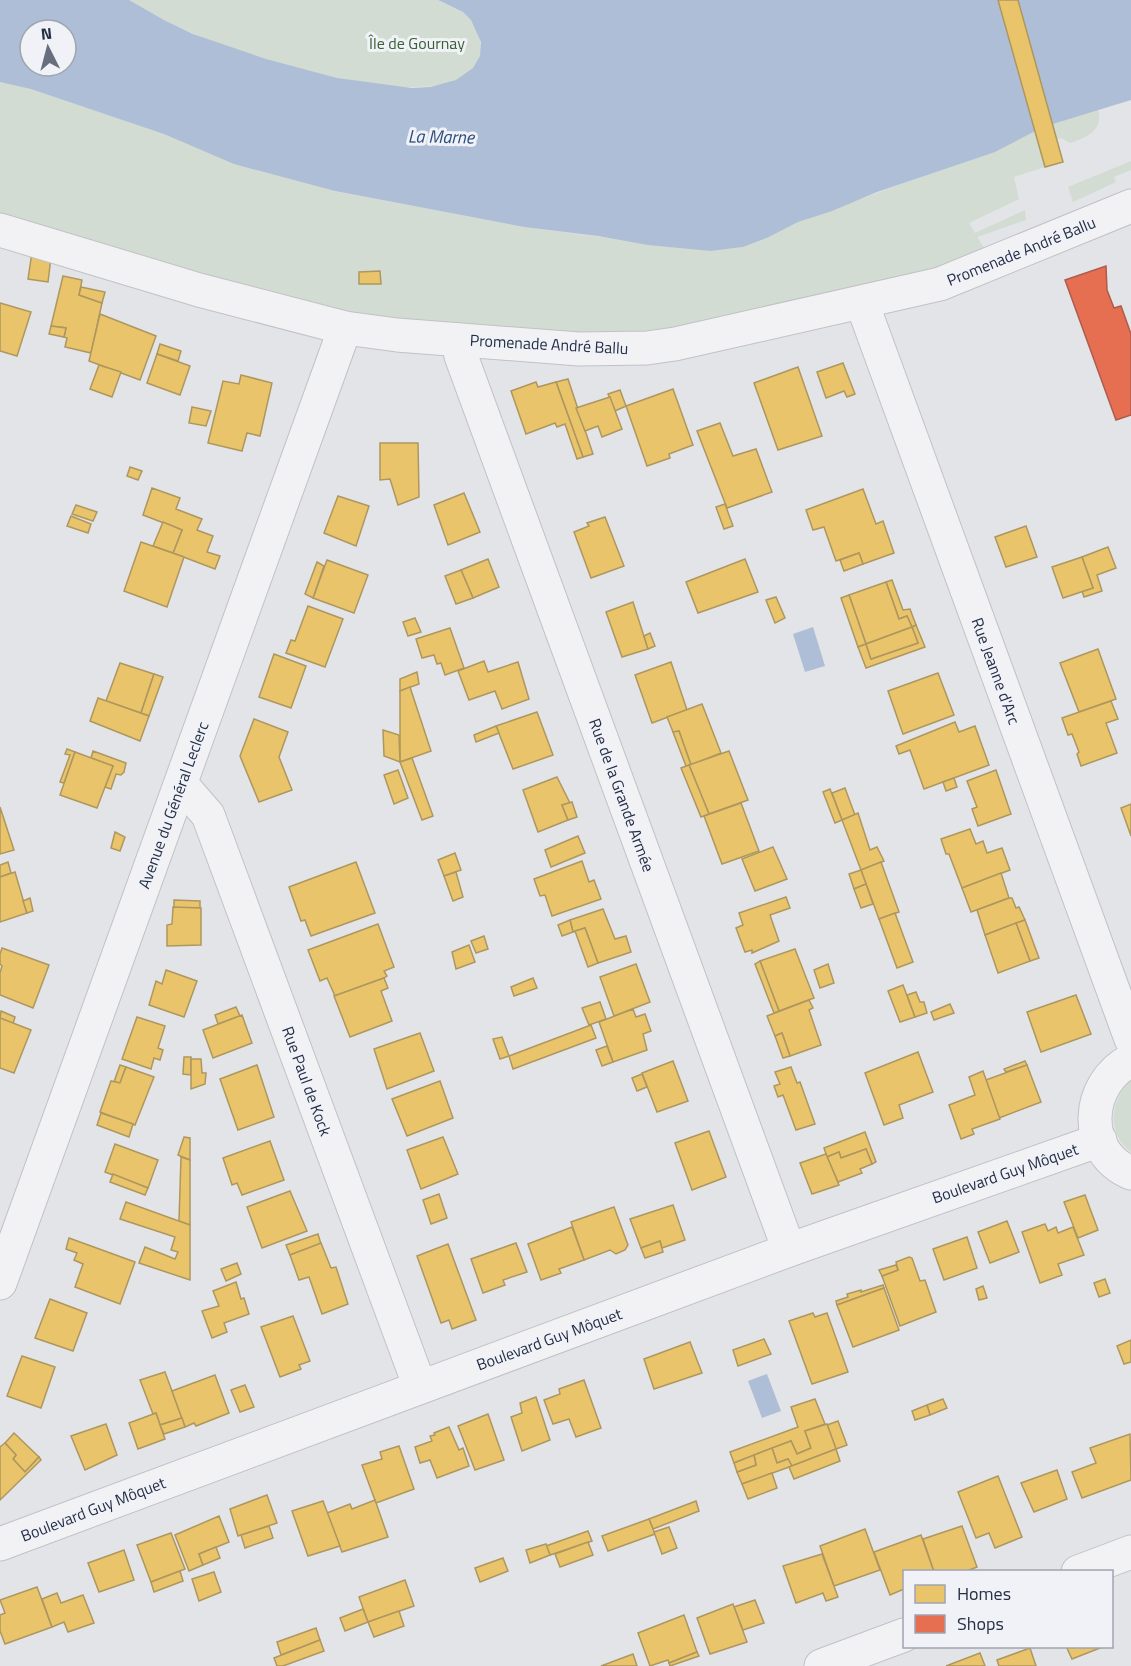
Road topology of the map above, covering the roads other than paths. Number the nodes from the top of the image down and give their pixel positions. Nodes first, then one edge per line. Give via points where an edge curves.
1 (1129, 207) edge
2 (0, 230) edge
3 (862, 303) junction
4 (345, 328) junction
5 (458, 340) junction
6 (181, 784) junction
7 (1131, 1039) edge
8 (1131, 1060) edge
9 (1100, 1140) junction
10 (1131, 1173) edge
11 (789, 1250) junction
12 (3, 1267) edge
13 (420, 1387) junction
14 (0, 1544) edge
15 (1130, 1553) edge
16 (1083, 1570) edge
17 (903, 1635) edge
18 (821, 1666) edge

1 - 3 street, Promenade André Ballu via 940,284
2 - 4 street, Promenade André Ballu via 199,290
3 - 5 street, Promenade André Ballu via 646,348 579,349
3 - 7 street, Rue Jeanne d'Arc
4 - 5 street, Promenade André Ballu
4 - 6 street, Avenue du Général Leclerc
5 - 11 street, Rue de la Grande Armée
6 - 12 street, Avenue du Général Leclerc
6 - 13 street, Rue Paul de Kock via 208,815
8 - 9 street via 1105,1081 1096,1100
9 - 10 street via 1109,1157
9 - 11 street, Boulevard Guy Môquet
11 - 13 street, Boulevard Guy Môquet
13 - 14 street, Boulevard Guy Môquet
15 - 16 street
17 - 18 street

